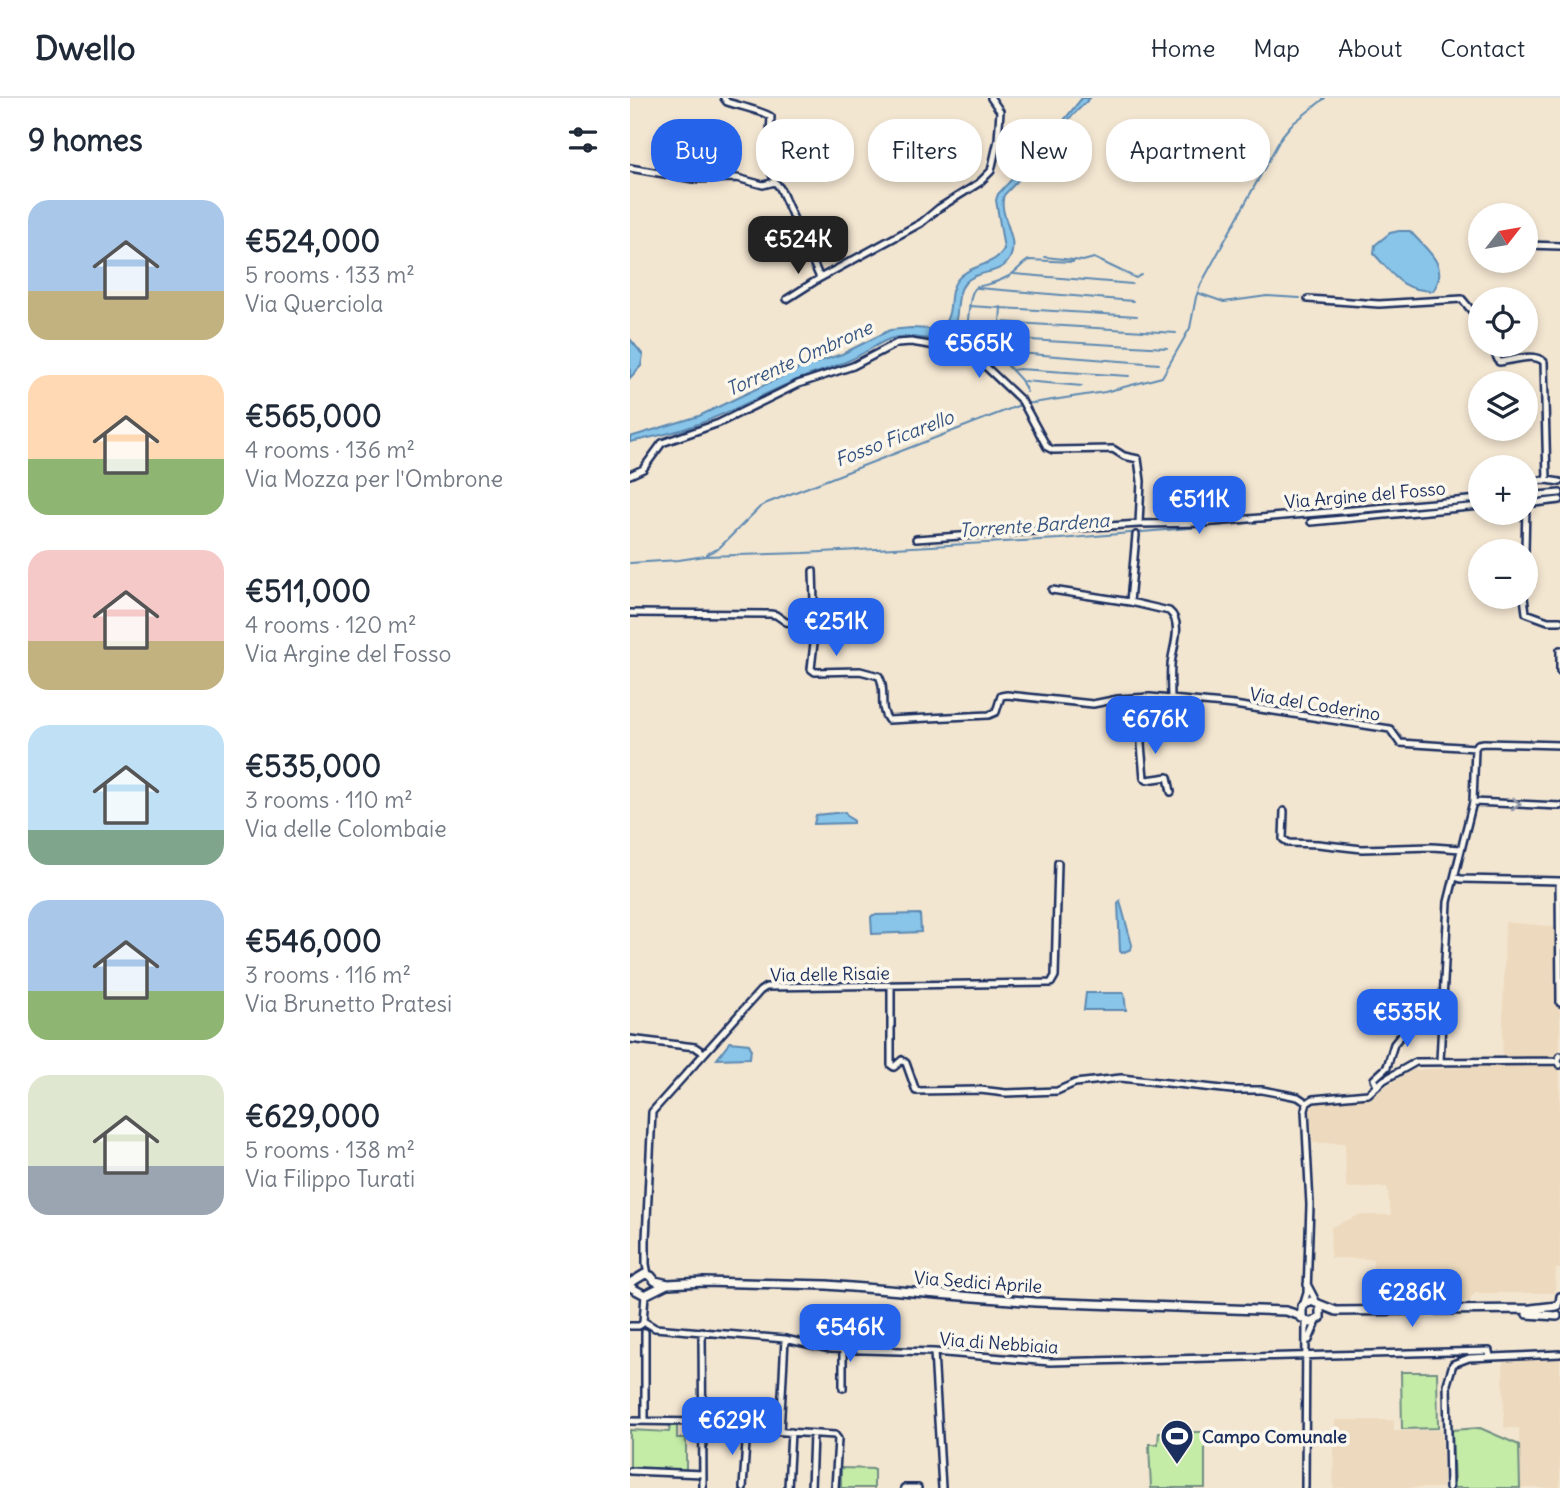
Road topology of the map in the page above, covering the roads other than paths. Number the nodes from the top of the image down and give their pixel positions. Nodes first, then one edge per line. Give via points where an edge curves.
1 (724, 98) edge
2 (991, 98) edge
3 (771, 119) edge
4 (630, 168) edge
5 (775, 182) joint
6 (1538, 245) edge
7 (1560, 246) edge
8 (820, 278) junction
9 (787, 299) dead end
10 (1308, 299) dead end
11 (1468, 306) edge
12 (1496, 357) edge
13 (1532, 357) edge
14 (1532, 357) edge
15 (630, 475) edge
16 (1547, 480) junction
17 (1538, 481) edge
18 (1560, 481) edge
19 (1560, 493) edge
20 (1538, 495) edge
21 (1468, 500) edge
22 (1560, 500) edge
23 (1538, 503) edge
24 (1468, 507) edge
25 (1311, 522) dead end
26 (1139, 524) junction
27 (1136, 535) dead end
28 (916, 539) dead end
29 (813, 571) dead end
30 (1052, 590) dead end
31 (1130, 602) junction
32 (1524, 609) edge
33 (630, 613) edge
34 (1560, 621) edge
35 (815, 627) junction
36 (1560, 650) edge
37 (1560, 671) edge
38 (1145, 697) junction
39 (1171, 700) junction
40 (1560, 745) edge
41 (1475, 748) junction
42 (1171, 792) dead end
43 (1473, 802) junction
44 (1560, 806) edge
45 (1284, 811) dead end
46 (1461, 849) junction
47 (1058, 863) dead end
48 (1455, 877) junction
49 (1559, 881) edge
50 (891, 987) junction
51 (1560, 1003) edge
52 (1440, 1025) junction
53 (630, 1039) edge
54 (704, 1053) junction
55 (1440, 1061) junction
56 (1559, 1061) edge
57 (1377, 1086) junction
58 (1307, 1103) junction
59 (655, 1281) junction
60 (1306, 1282) junction
61 (668, 1284) junction
62 (638, 1287) edge
63 (654, 1290) junction
64 (1560, 1296) edge
65 (1559, 1304) edge
66 (1303, 1305) junction
67 (1319, 1305) junction
68 (1286, 1311) junction
69 (1559, 1317) edge
70 (1319, 1318) junction
71 (1304, 1320) junction
72 (630, 1326) edge
73 (644, 1327) junction
74 (702, 1331) junction
75 (785, 1339) junction
76 (1308, 1343) junction
77 (843, 1350) junction
78 (934, 1352) junction
79 (1560, 1354) edge
80 (1307, 1356) junction
81 (1489, 1357) junction
82 (843, 1388) dead end
83 (630, 1421) edge
84 (645, 1421) junction
85 (704, 1422) junction
86 (747, 1428) junction
87 (780, 1432) junction
88 (792, 1432) junction
89 (813, 1434) junction
90 (630, 1471) edge
91 (704, 1474) junction
92 (703, 1488) edge
93 (743, 1488) edge
94 (788, 1488) edge
95 (811, 1488) edge
96 (835, 1488) edge
97 (904, 1488) edge
98 (918, 1488) edge
99 (942, 1488) edge
100 (1308, 1488) edge
101 (1449, 1488) edge

1 - 3 street
2 - 8 street via 998,106 999,120 991,171 921,223
4 - 5 street via 693,179
5 - 8 street
6 - 7 street
8 - 9 street
10 - 11 street via 1379,304 1462,299
12 - 13 street via 1499,362
14 - 16 street via 1544,362
15 - 26 street via 643,468 662,443 719,423 798,384 853,366 897,343 936,346 959,336 1026,407 1053,450 1113,449 1138,459
16 - 17 street
16 - 18 street
19 - 20 street
21 - 26 street, Via Argine del Fosso via 1259,519
22 - 23 street
24 - 25 street
26 - 28 street, Via Argine del Fosso
27 - 31 street
29 - 35 street
30 - 31 street
31 - 39 street via 1169,611 1174,617
32 - 34 street via 1548,621
33 - 35 street via 770,614
35 - 38 street, Via del Coderino via 811,669 879,676 883,712 891,721 989,715 996,712 1001,696 1007,695 1093,704
36 - 37 street
38 - 39 street, Via del Coderino
38 - 42 street via 1144,776 1147,780 1169,778
39 - 41 street, Via del Coderino via 1361,723 1390,729 1400,743
40 - 41 street via 1484,743
41 - 43 street
43 -> 44 street
43 - 46 street
45 - 46 street via 1283,839 1289,843
46 - 48 street
47 - 50 street, Via delle Risaie via 1055,976 1051,983
48 - 49 street
48 - 52 street via 1448,902
49 - 51 street
50 - 54 street, Via delle Risaie via 766,988
50 - 58 street via 891,1065 902,1060 906,1063 916,1091 1057,1091 1075,1083 1121,1078 1262,1090
52 - 55 street
52 - 57 street via 1416,1024 1401,1032 1388,1065 1374,1079
53 - 54 street via 695,1047
54 - 62 street, Via delle Risaie via 652,1112 646,1264
55 - 56 street
55 - 57 street via 1416,1062
57 - 58 street via 1363,1095
58 - 60 street via 1310,1213
59 - 61 main road, Via Sedici Aprile
59 - 62 main road, Via Sedici Aprile
59 - 63 main road
60 - 66 street
60 - 67 street
61 - 63 main road, Via Sedici Aprile
61 - 68 main road, Via Sedici Aprile via 827,1285 1035,1302
62 - 63 main road, Via Sedici Aprile
62 - 73 street, Via delle Risaie
64 - 65 street
65 - 67 main road via 1531,1309 1390,1311 1336,1311
65 - 69 main road
66 - 67 main road via 1311,1301
66 - 68 main road
66 - 71 main road
67 - 70 main road
68 - 71 main road
69 - 70 main road
70 - 71 main road
70 - 76 street
71 - 76 street
72 - 73 street, Via di Nebbiaia
73 - 74 street, Via di Nebbiaia
73 - 84 street, Via delle Risaie
74 - 75 street, Via di Nebbiaia
74 - 85 street
75 - 77 street, Via di Nebbiaia
75 - 87 street
76 - 80 street
77 - 78 street, Via di Nebbiaia
77 - 82 street
78 - 80 street, Via di Nebbiaia via 1074,1363
78 - 99 street
79 - 81 street
80 - 81 street, Via di Nebbiaia via 1489,1351
80 - 100 street
81 - 101 street via 1453,1364 1447,1384
83 - 84 street
84 - 85 street
85 - 86 street
85 - 91 street
86 - 87 street
86 - 93 street
87 - 88 street
88 - 89 street
88 - 94 street
89 - 95 street
89 - 96 street via 836,1435
90 - 91 street
91 - 92 street
97 - 98 street

